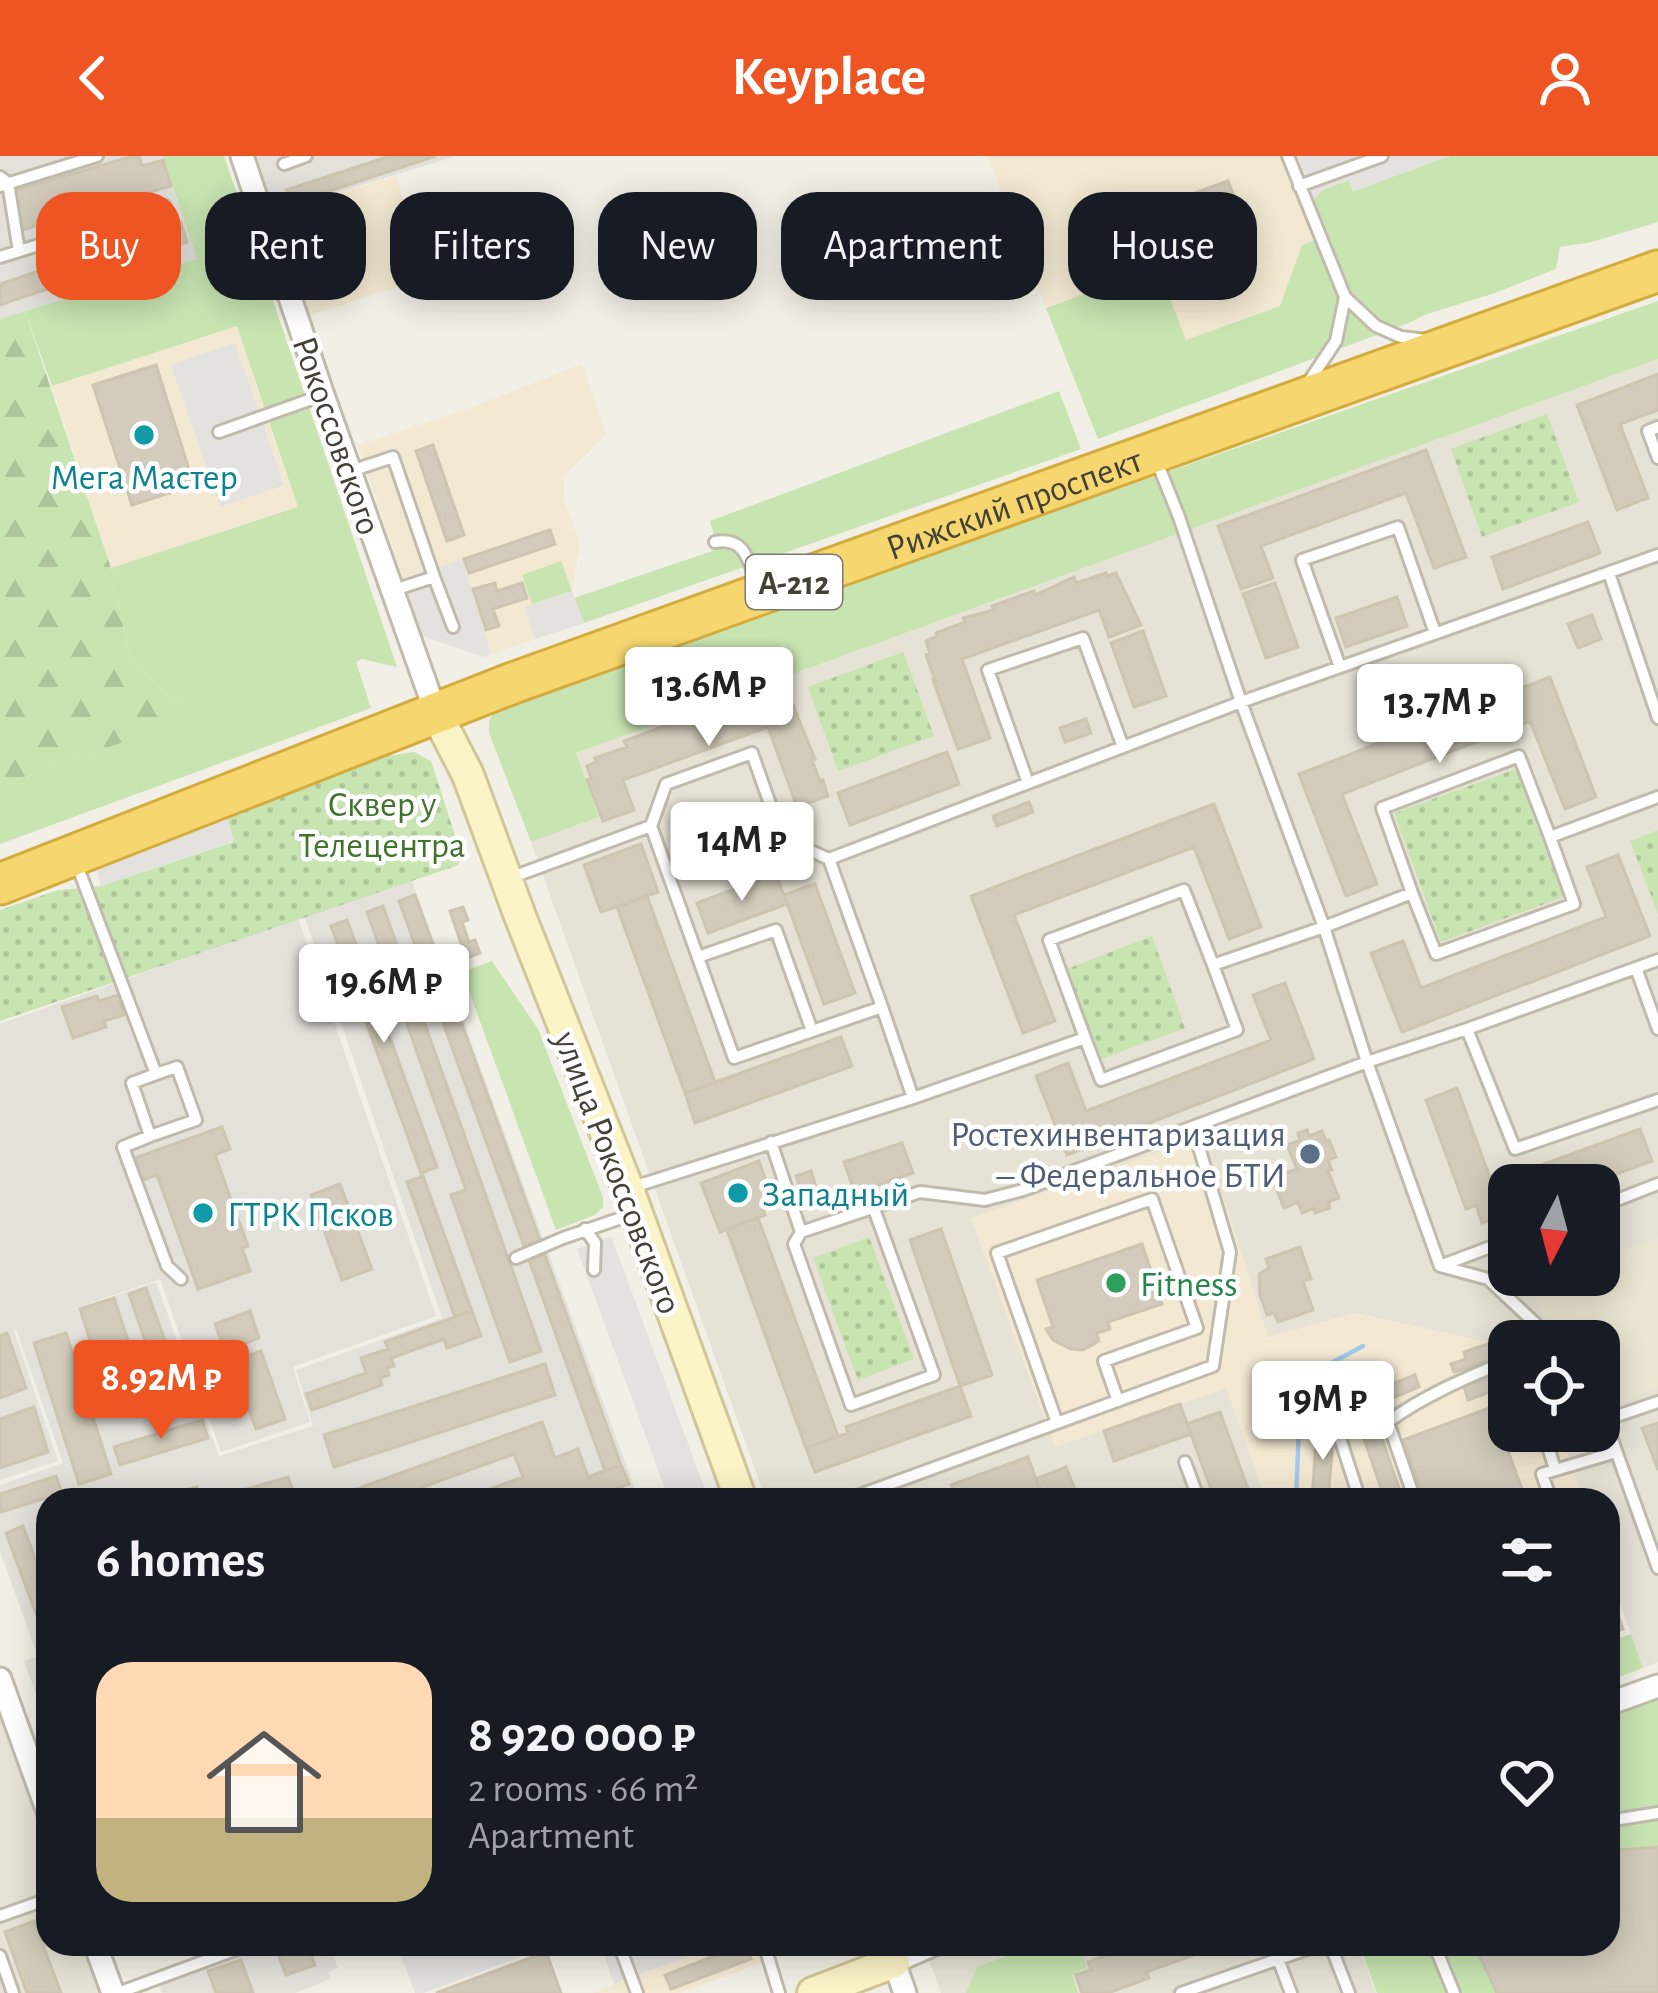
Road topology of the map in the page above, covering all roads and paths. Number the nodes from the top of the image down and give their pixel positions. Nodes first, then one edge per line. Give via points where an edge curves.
1 (97, 156) edge
2 (242, 156) edge
3 (306, 156) edge
4 (1288, 156) edge
5 (1382, 156) edge
6 (284, 164) dead end
7 (3, 182) edge
8 (1299, 186) junction
9 (36, 246) edge
10 (19, 251) junction
11 (0, 257) edge
12 (1648, 271) edge
13 (1345, 297) junction
14 (1454, 344) junction
15 (322, 395) junction
16 (1297, 400) junction
17 (1658, 427) edge
18 (219, 432) dead end
19 (1153, 453) junction
20 (1658, 458) edge
21 (351, 471) junction
22 (715, 542) dead end
23 (1658, 555) edge
24 (1609, 573) junction
25 (434, 577) junction
26 (392, 591) junction
27 (761, 594) junction
28 (453, 627) dead end
29 (1435, 633) junction
30 (1340, 667) junction
31 (1241, 702) junction
32 (436, 713) junction
33 (1658, 718) edge
34 (1123, 747) junction
35 (1028, 783) junction
36 (1658, 797) edge
37 (651, 826) junction
38 (1550, 837) junction
39 (73, 856) junction
40 (829, 859) junction
41 (506, 880) junction
42 (0, 884) edge
43 (1412, 893) junction
44 (1324, 927) junction
45 (698, 957) junction
46 (1658, 960) edge
47 (1213, 965) junction
48 (1636, 968) junction
49 (882, 1007) junction
50 (1468, 1029) junction
51 (1658, 1029) edge
52 (812, 1031) junction
53 (1085, 1038) junction
54 (1367, 1062) junction
55 (156, 1074) junction
56 (913, 1098) junction
57 (1658, 1100) edge
58 (1193, 1127) junction
59 (150, 1136) junction
60 (771, 1142) junction
61 (1658, 1184) edge
62 (1620, 1199) edge
63 (632, 1201) junction
64 (874, 1209) junction
65 (585, 1229) junction
66 (801, 1232) junction
67 (1488, 1248) edge
68 (516, 1258) dead end
69 (1441, 1266) junction
70 (594, 1270) dead end
71 (181, 1279) dead end
72 (1532, 1320) edge
73 (1488, 1369) edge
74 (1118, 1401) junction
75 (1658, 1402) edge
76 (1620, 1415) edge
77 (1057, 1423) junction
78 (1340, 1438) dead end
79 (1550, 1452) edge
80 (1616, 1452) joint
81 (1185, 1462) dead end
82 (1555, 1469) junction
83 (895, 1484) junction
84 (737, 1488) edge
85 (883, 1488) edge
86 (896, 1488) edge
87 (1195, 1488) edge
88 (1356, 1488) edge
89 (1411, 1488) edge
90 (1547, 1488) edge
91 (1658, 1568) edge
92 (0, 1679) edge
93 (1658, 1686) edge
94 (1620, 1699) edge
95 (36, 1779) edge
96 (1658, 1813) edge
97 (1620, 1817) edge
98 (36, 1902) edge
99 (0, 1916) edge
100 (100, 1956) edge
101 (218, 1956) edge
102 (623, 1956) edge
103 (768, 1956) edge
104 (885, 1956) edge
105 (892, 1956) edge
106 (1288, 1956) edge
107 (1332, 1956) edge
108 (1439, 1956) edge
109 (0, 1957) edge
110 (1278, 1959) junction
111 (1184, 1992) edge
112 (13, 1993) edge
113 (115, 1993) edge
114 (637, 1993) edge
115 (779, 1993) edge
116 (813, 1993) edge
117 (905, 1993) edge
118 (1291, 1993) edge
119 (1349, 1993) edge
120 (1454, 1993) edge

1 - 7 lane
2 - 15 street, Рокоссовского
3 - 6 lane
4 - 8 lane
5 - 8 lane
7 - 10 lane
8 - 13 lane
9 - 10 lane
10 - 11 lane
12 - 14 highway, Рижский проспект / А-212
13 - 14 lane via 1401,337
13 - 16 lane via 1336,341
14 - 16 highway, Рижский проспект / А-212
15 - 18 lane
15 - 21 street, Рокоссовского
16 - 19 highway, Рижский проспект / А-212
17 - 20 lane via 1648,431
19 - 27 highway, Рижский проспект / А-212
19 - 31 lane
21 - 25 lane via 393,457
21 - 26 street, Рокоссовского
22 - 27 lane via 743,548
23 - 24 lane
24 - 29 lane
24 - 33 lane
25 - 26 lane
25 - 28 lane
26 - 32 street, Рокоссовского
27 - 32 highway, Рижский проспект / А-212
29 - 30 lane
29 - 30 lane via 1398,527 1302,560
30 - 31 lane
31 - 34 lane
31 - 44 lane
32 - 39 highway, Рижский проспект / А-212
32 - 41 main road, улица Рокоссовского
34 - 35 lane
34 - 35 lane via 1083,638 988,670
35 - 40 lane
36 - 38 lane
37 - 40 lane via 665,784 752,753 782,838
37 - 41 lane
37 - 45 lane
38 - 43 lane via 1574,904 1436,954
38 - 43 lane via 1519,756 1382,808
39 - 42 highway, Рижский проспект / А-212
39 - 55 lane
40 - 49 lane
41 - 63 main road, улица Рокоссовского
43 - 44 lane
44 - 47 lane
44 - 54 lane
45 - 52 lane via 776,930
45 - 52 lane via 734,1058
46 - 48 lane
47 - 53 lane via 1237,1030 1101,1080
47 - 53 lane via 1184,890 1048,940
48 - 50 lane
48 - 51 lane
49 - 52 lane
49 - 56 lane
50 - 54 lane
50 - 57 lane via 1515,1149
53 - 56 lane
54 - 58 lane
54 - 69 lane
55 - 59 lane via 131,1083
55 - 59 lane via 177,1067 196,1120
56 - 60 lane
58 - 64 lane via 985,1200 920,1192
58 - 74 lane via 1230,1252 1213,1366
59 - 71 lane via 123,1147 167,1266
60 - 63 lane
60 - 66 lane
61 - 62 lane
63 - 65 lane
63 - 84 main road, улица Рокоссовского
64 - 66 lane
64 - 66 lane via 934,1375 851,1405 794,1244
65 - 68 lane
65 - 70 lane via 595,1243
67 - 69 lane
69 - 72 lane via 1488,1279
73 - 89 lane via 1388,1422
74 - 77 lane
74 - 77 lane via 1103,1361 1197,1328 1152,1199 997,1253
75 - 76 lane
77 - 83 lane
78 - 88 lane
79 - 82 lane
80 - 82 lane
80 - 91 lane
81 - 87 lane
82 - 90 lane via 1542,1474
83 - 85 lane
83 - 86 lane
92 - 95 street
93 - 94 street
96 - 97 lane
98 - 99 lane
100 - 113 street
101 - 113 lane
102 - 114 lane
103 - 115 lane
104 - 116 main road
105 - 117 street
106 - 110 lane
107 - 119 lane
108 - 120 lane
109 - 112 lane
110 - 111 lane
110 - 118 lane

